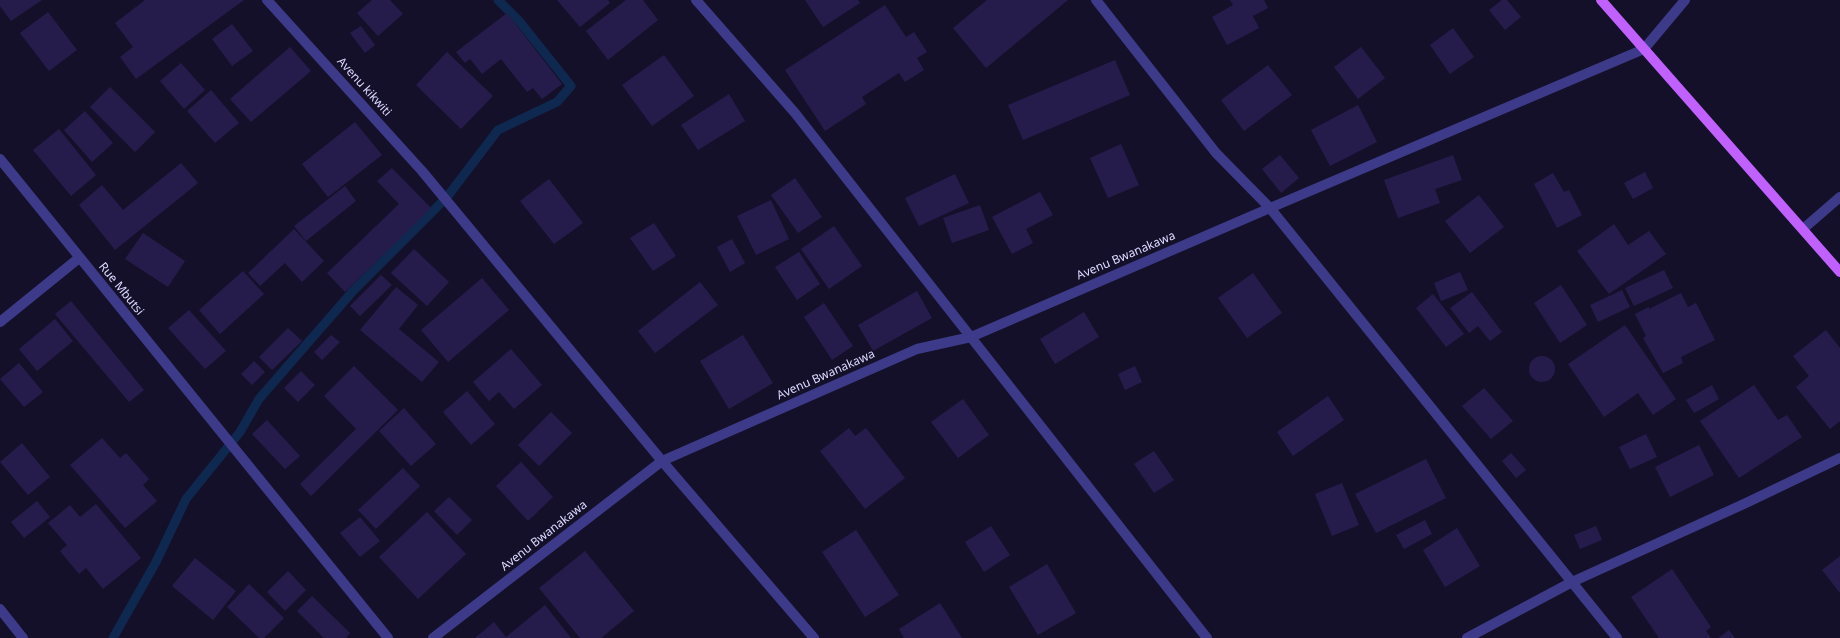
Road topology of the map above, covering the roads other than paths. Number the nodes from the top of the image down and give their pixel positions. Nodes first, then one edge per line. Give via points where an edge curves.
1 (267, 0) edge
2 (696, 0) edge
3 (1096, 0) edge
4 (1601, 0) edge
5 (1685, 0) edge
6 (1644, 49) junction
7 (0, 159) edge
8 (1840, 197) edge
9 (1270, 208) junction
10 (1803, 229) junction
11 (79, 258) junction
12 (1840, 272) edge
13 (0, 322) edge
14 (971, 337) junction
15 (1840, 458) edge
16 (662, 461) junction
17 (1572, 582) junction
18 (0, 609) edge
19 (23, 638) edge
20 (388, 638) edge
21 (433, 638) edge
22 (814, 638) edge
23 (1207, 638) edge
24 (1467, 638) edge
25 (1617, 638) edge

1 - 16 street, Avenu kikwiti via 440,193
2 - 14 street via 795,113
3 - 9 street via 1216,153
4 - 6 main road
5 - 6 street
6 - 9 street, Avenu Bwanakawa
6 - 10 main road
7 - 11 street, Rue Mbutsi
8 - 10 street
9 - 14 street, Avenu Bwanakawa
9 - 17 street
10 - 12 main road
11 - 13 street
11 - 20 street, Rue Mbutsi
14 - 16 street, Avenu Bwanakawa via 917,349
14 - 23 street
15 - 17 street
16 - 21 street, Avenu Bwanakawa
16 - 22 street, Avenu kikwiti
17 - 24 street
17 - 25 street
18 - 19 street

